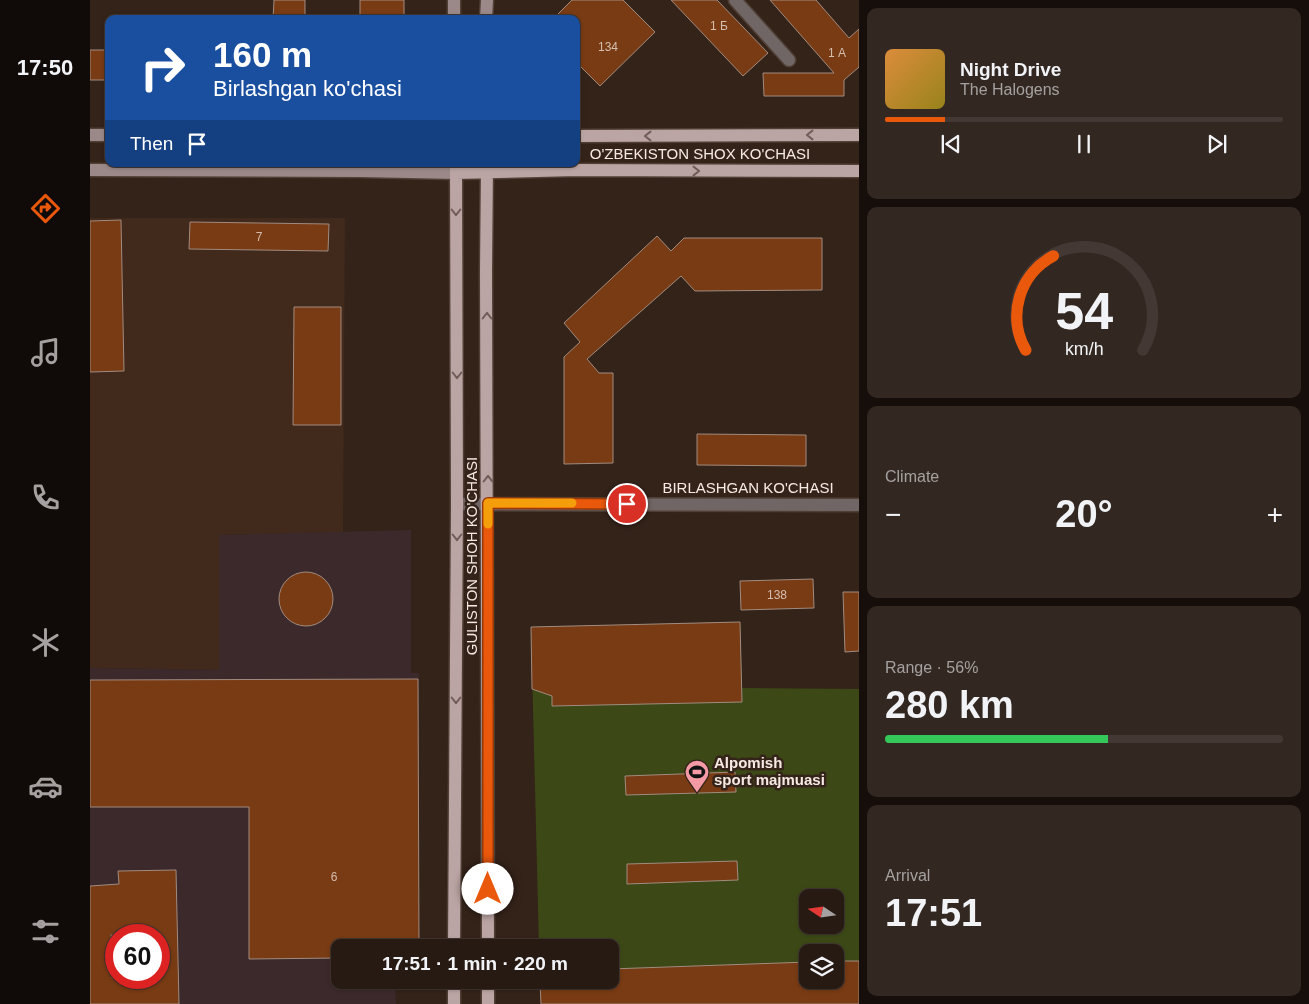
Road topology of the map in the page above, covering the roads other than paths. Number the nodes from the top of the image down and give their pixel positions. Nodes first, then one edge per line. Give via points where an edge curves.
1 (454, 0) edge
2 (487, 0) edge
3 (735, 0) edge
4 (454, 15) edge
5 (486, 15) edge
6 (789, 60) dead end
7 (90, 134) edge
8 (105, 135) edge
9 (859, 135) edge
10 (580, 136) edge
11 (395, 167) edge
12 (543, 167) edge
13 (456, 168) edge
14 (488, 168) edge
15 (90, 170) edge
16 (859, 171) edge
17 (488, 503) junction
18 (457, 504) junction
19 (859, 505) edge
20 (454, 939) edge
21 (488, 939) edge
22 (454, 989) edge
23 (488, 989) edge
24 (454, 1004) edge
25 (488, 1004) edge

1 - 4 main road
2 - 5 main road
3 - 6 street
7 - 8 main road
9 -> 10 main road, O'ZBEKISTON SHOX KO'CHASI
11 - 13 main road, O'ZBEKISTON SHOX KO'CHASI
11 - 15 main road, O'ZBEKISTON SHOX KO'CHASI
12 - 14 main road, O'ZBEKISTON SHOX KO'CHASI
12 -> 16 main road, O'ZBEKISTON SHOX KO'CHASI
13 - 14 main road, O'ZBEKISTON SHOX KO'CHASI
13 -> 18 main road, GULISTON SHOH KO'CHASI
17 -> 14 main road, GULISTON SHOH KO'CHASI
17 - 18 street, BIRLASHGAN KO'CHASI
17 - 19 street, BIRLASHGAN KO'CHASI
17 - 21 main road, GULISTON SHOH KO'CHASI
18 -> 20 main road, GULISTON SHOH KO'CHASI
22 - 24 main road
23 - 25 main road

